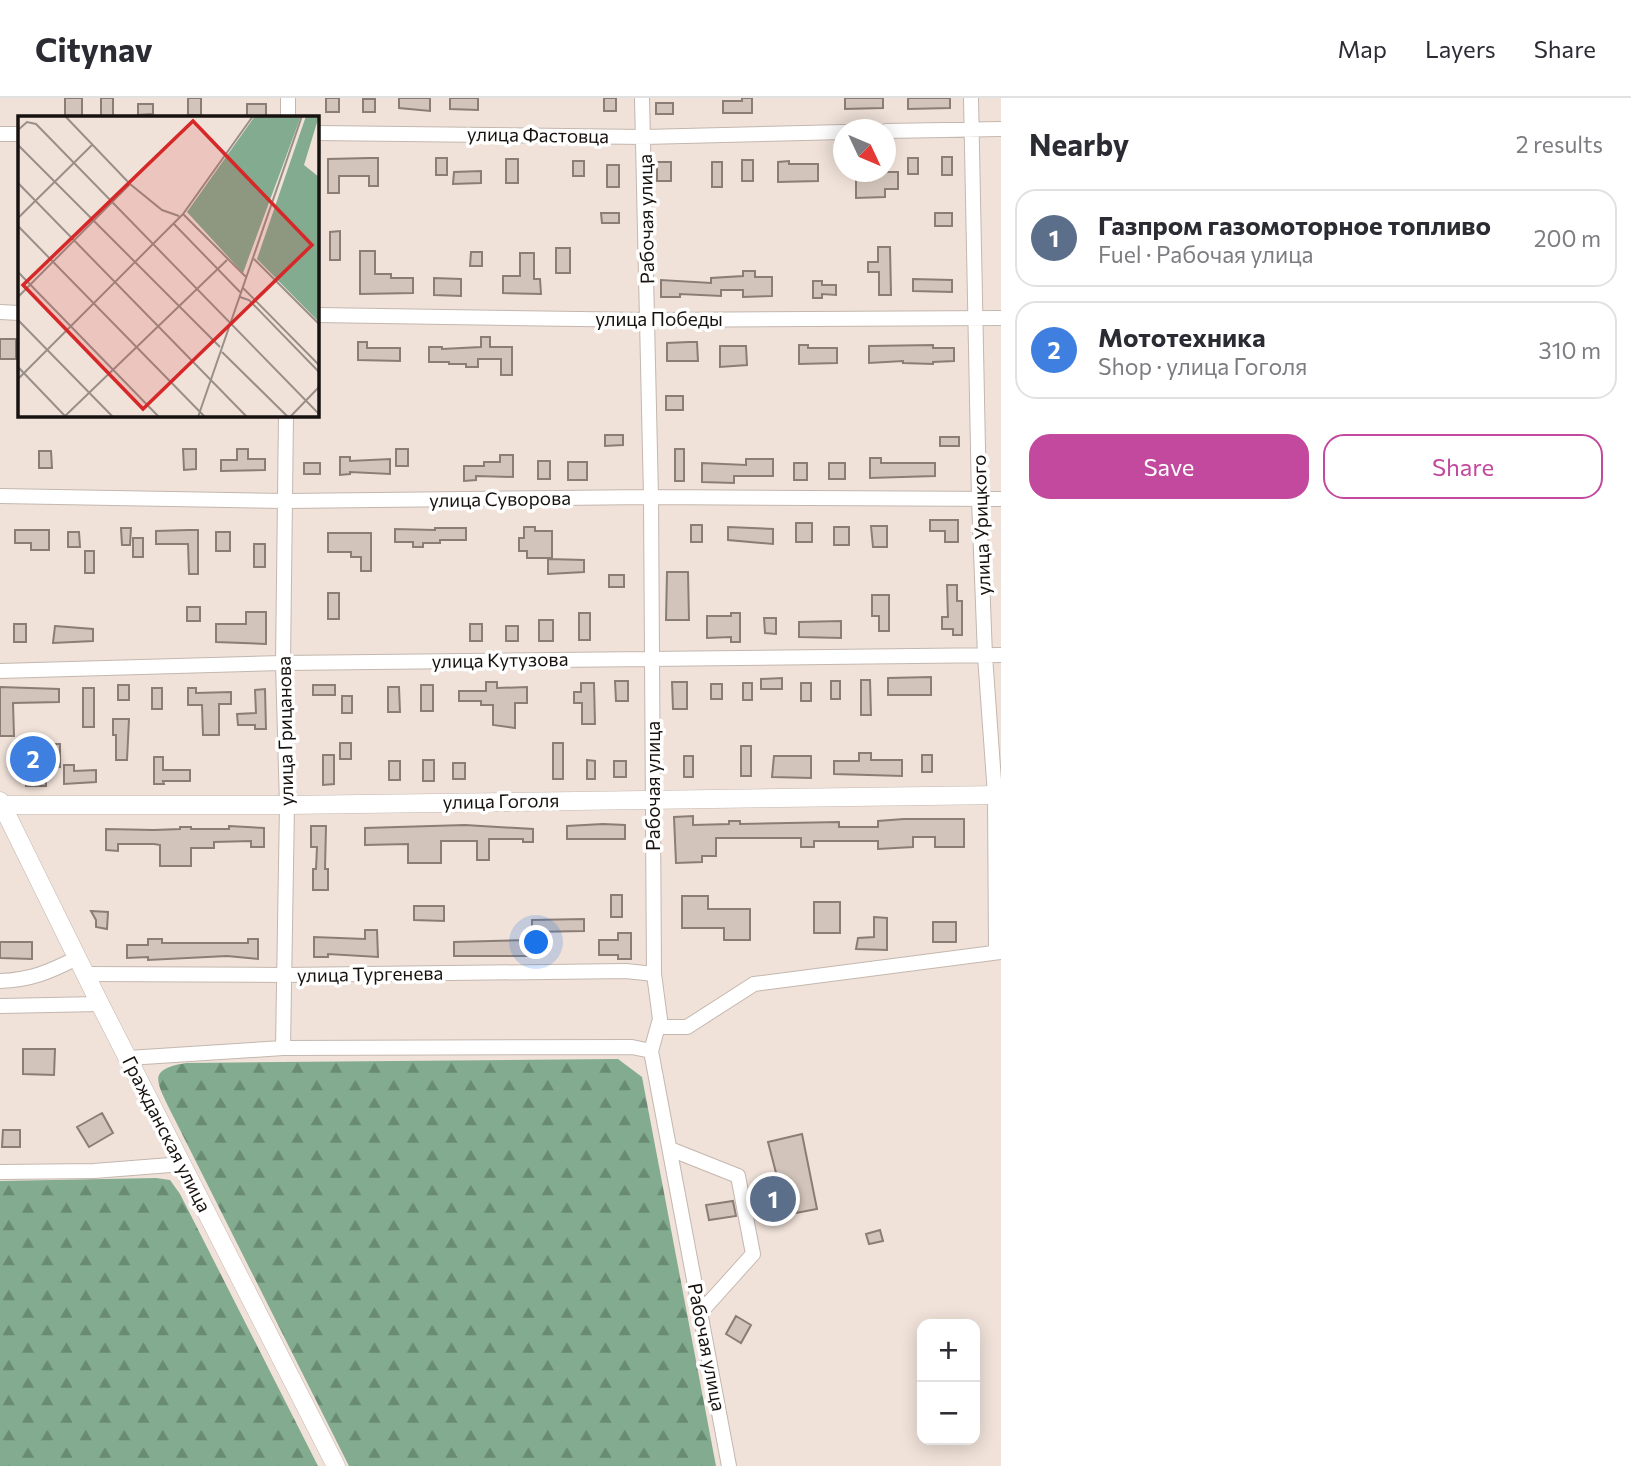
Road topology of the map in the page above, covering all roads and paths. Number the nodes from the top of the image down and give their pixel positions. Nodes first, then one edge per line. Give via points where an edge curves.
1 (288, 98) edge
2 (642, 98) edge
3 (971, 98) edge
4 (288, 116) edge
5 (970, 129) junction
6 (1001, 129) edge
7 (896, 131) edge
8 (833, 132) edge
9 (318, 133) edge
10 (0, 134) edge
11 (18, 134) edge
12 (644, 136) junction
13 (0, 312) edge
14 (18, 313) edge
15 (318, 315) edge
16 (976, 318) junction
17 (1001, 318) edge
18 (649, 320) junction
19 (286, 416) edge
20 (0, 496) edge
21 (651, 497) junction
22 (979, 499) junction
23 (1001, 499) edge
24 (286, 501) junction
25 (1001, 655) edge
26 (985, 656) junction
27 (653, 658) junction
28 (283, 663) junction
29 (0, 671) edge
30 (998, 795) edge
31 (652, 798) junction
32 (1, 804) edge
33 (288, 805) junction
34 (999, 952) edge
35 (77, 958) junction
36 (85, 974) junction
37 (654, 974) junction
38 (283, 975) junction
39 (0, 981) edge
40 (100, 1004) junction
41 (0, 1006) edge
42 (658, 1027) junction
43 (283, 1048) junction
44 (652, 1051) junction
45 (128, 1058) junction
46 (670, 1149) junction
47 (183, 1164) junction
48 (0, 1171) edge
49 (701, 1313) junction
50 (337, 1466) edge
51 (729, 1466) edge

1 - 4 street
2 - 12 street, Рабочая улица
3 - 5 street, улица Урицкого
5 - 6 street
5 - 7 street
5 - 16 street, улица Урицкого
8 - 12 street, улица Фастовца
9 - 12 street, улица Фастовца
10 - 11 street
12 - 18 street, Рабочая улица
13 - 14 street
15 - 18 street, улица Победы
16 - 17 street, улица Победы
16 - 18 street, улица Победы
16 - 22 street, улица Урицкого
18 - 21 street, Рабочая улица
19 - 24 street, улица Грицанова
20 - 24 street, улица Суворова
21 - 22 street, улица Суворова
21 - 24 street, улица Суворова
21 - 27 street, Рабочая улица
22 - 23 street, улица Суворова
22 - 26 street, улица Урицкого
24 - 28 street, улица Грицанова
25 - 26 street, улица Кутузова
26 - 27 street, улица Кутузова
26 - 30 street, улица Урицкого
27 - 28 street, улица Кутузова
27 - 31 street, Рабочая улица
28 - 29 street, улица Кутузова
28 - 33 street, улица Грицанова
30 - 31 main road, улица Гоголя
30 - 34 street, улица Урицкого
31 - 33 main road, улица Гоголя
31 - 37 street, Рабочая улица
32 - 33 main road, улица Гоголя
32 - 35 main road, Гражданская улица
33 - 38 street, улица Грицанова
34 - 42 street via 754,984 687,1027
35 - 36 main road, Гражданская улица
35 - 39 street via 25,981
36 - 38 street, улица Тургенева
36 - 40 main road, Гражданская улица
37 - 38 street, улица Тургенева
37 - 42 street, Рабочая улица
38 - 43 street, улица Грицанова
40 - 41 street
40 - 45 main road, Гражданская улица
42 - 44 street, Рабочая улица
43 - 44 street via 632,1047
43 - 45 street
44 - 46 street, Рабочая улица
45 - 47 main road, Гражданская улица
46 - 49 street, Рабочая улица
46 - 49 street via 738,1176 745,1208 753,1254
47 - 48 street via 94,1171
47 - 50 main road, Гражданская улица
49 - 51 street, Рабочая улица

